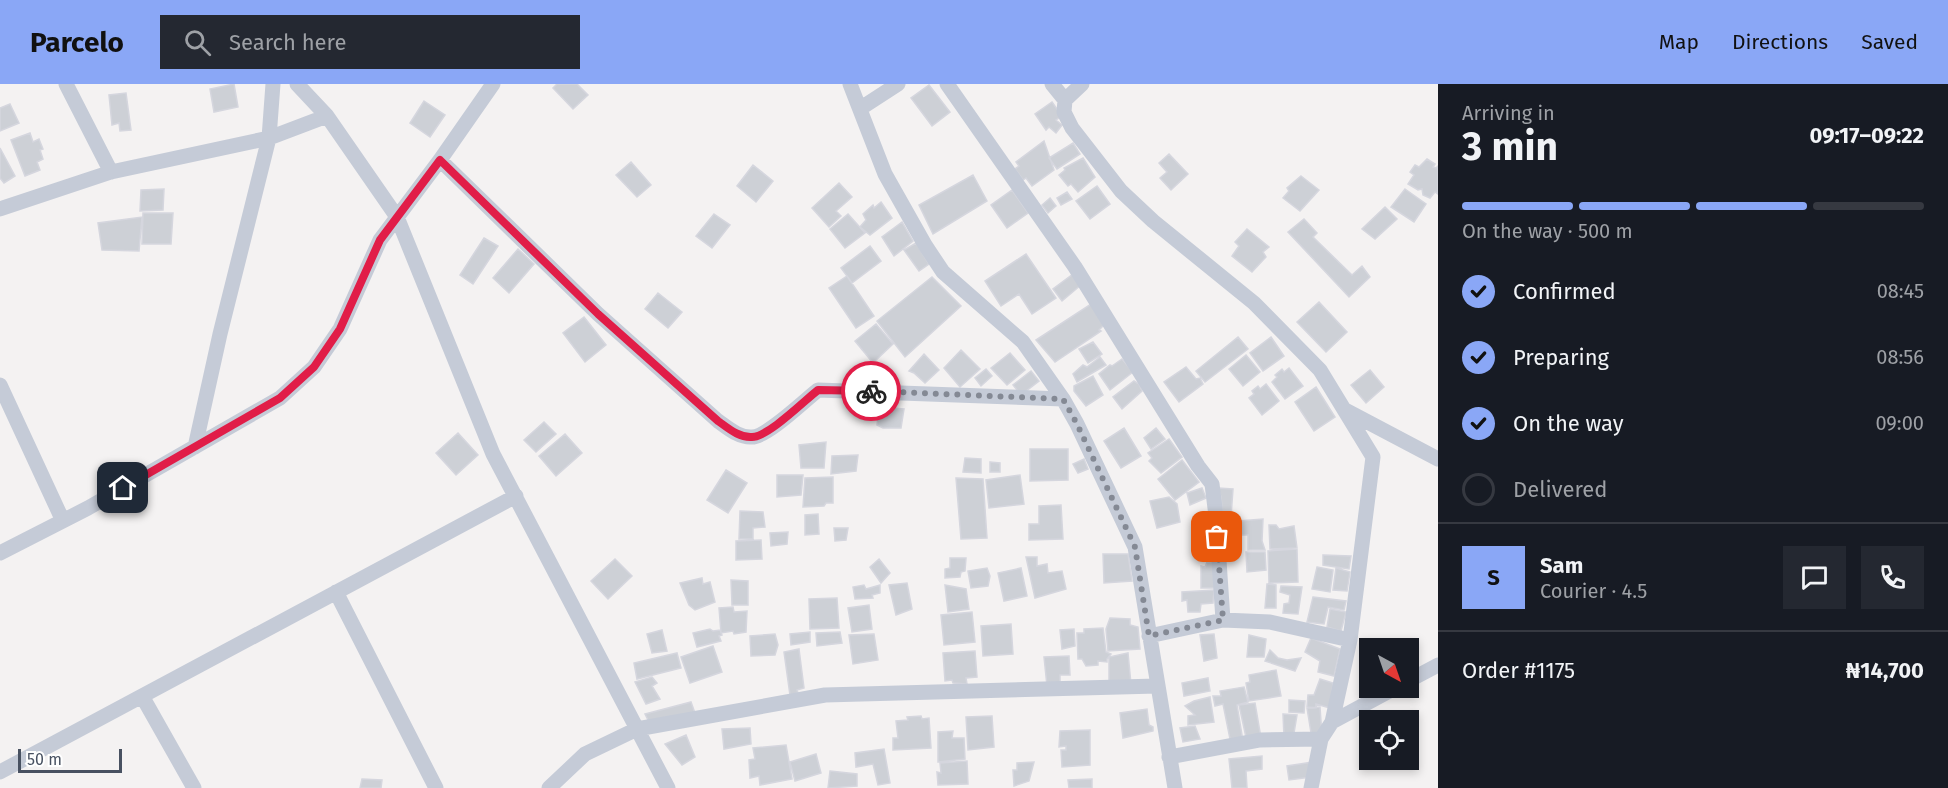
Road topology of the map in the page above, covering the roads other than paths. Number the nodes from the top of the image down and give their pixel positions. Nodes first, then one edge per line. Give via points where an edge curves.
1 (66, 84) edge
2 (273, 84) edge
3 (297, 84) edge
4 (494, 84) edge
5 (850, 84) edge
6 (898, 84) edge
7 (947, 84) edge
8 (1052, 84) edge
9 (1082, 84) edge
10 (1065, 100) junction
11 (861, 108) junction
12 (327, 116) junction
13 (269, 138) junction
14 (440, 160) junction
15 (111, 172) junction
16 (0, 209) edge
17 (397, 217) junction
18 (0, 385) edge
19 (1063, 399) junction
20 (1344, 410) junction
21 (195, 447) junction
22 (1438, 459) edge
23 (516, 496) junction
24 (63, 521) junction
25 (0, 553) edge
26 (336, 592) junction
27 (1223, 620) junction
28 (1149, 636) junction
29 (1350, 640) junction
30 (1438, 665) edge
31 (1419, 675) edge
32 (1157, 686) junction
33 (142, 696) junction
34 (1377, 698) edge
35 (1332, 722) junction
36 (637, 729) junction
37 (1321, 739) junction
38 (1169, 757) junction
39 (0, 772) edge
40 (194, 788) edge
41 (436, 788) edge
42 (549, 788) edge
43 (668, 788) edge
44 (1175, 788) edge
45 (1311, 788) edge

1 - 15 street
2 - 13 street
3 - 12 street
4 - 14 street
5 - 11 street
6 - 11 street
7 - 27 street via 1075,267 1212,484
8 - 10 street
9 - 10 street
10 - 20 street via 1064,112 1072,128 1121,191 1254,303 1320,370
11 - 19 street via 885,174 943,272 1023,342
12 - 13 street
12 - 17 street
13 - 15 street
13 - 21 street
14 - 17 street
14 - 19 street via 598,314 736,434 751,438 763,435 818,390
15 - 16 street
17 - 21 street via 380,240 340,329 314,367 280,398
17 - 23 street via 493,454
18 - 24 street
19 - 28 street via 1135,547
20 - 22 street
20 - 29 street via 1373,457
21 - 24 street
23 - 26 street
23 - 36 street
24 - 25 street
26 - 33 street
26 - 41 street
27 - 28 street
27 - 29 street via 1270,622
28 - 32 street
29 - 35 street
30 - 31 street
32 - 36 street via 825,695
32 - 38 street
33 - 39 street
33 - 40 street
34 - 35 street
35 - 37 street
36 - 42 street via 585,754
36 - 43 street
37 - 38 street via 1260,740
37 - 45 street
38 - 44 street

